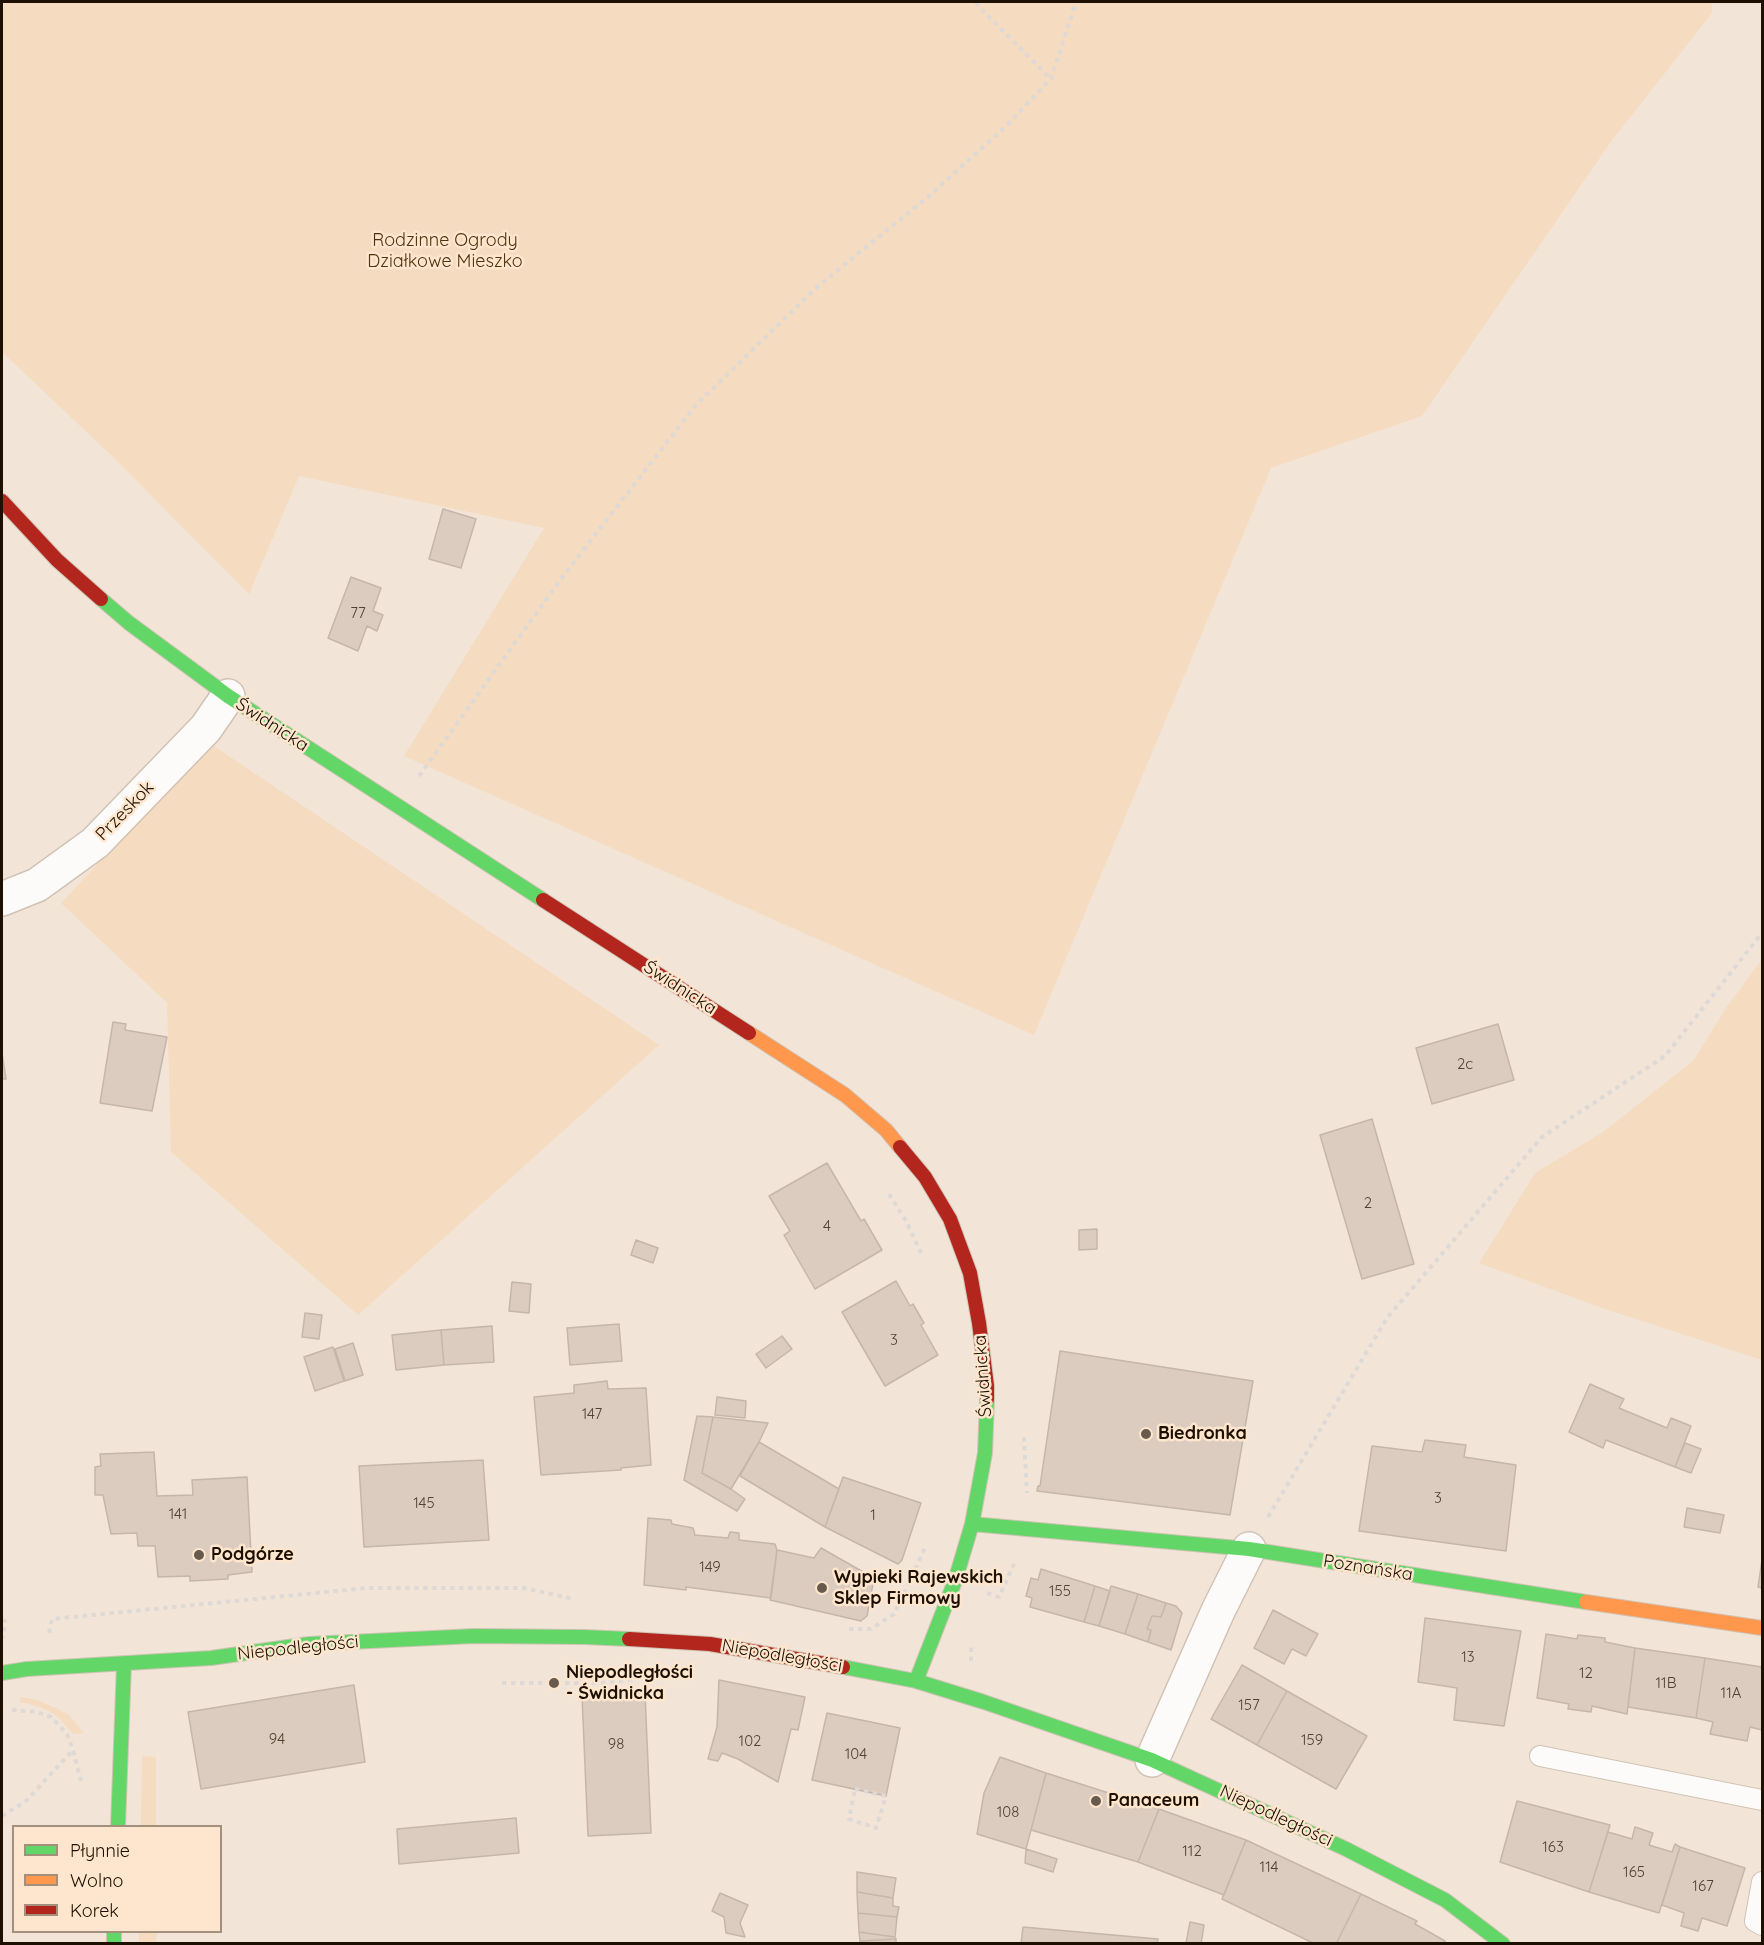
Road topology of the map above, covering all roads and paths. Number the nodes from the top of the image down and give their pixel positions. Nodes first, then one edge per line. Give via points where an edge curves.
1 (976, 2) edge
2 (1076, 2) edge
3 (1051, 79) junction
4 (2, 501) edge
5 (228, 696) junction
6 (396, 805) junction
7 (2, 899) edge
8 (1762, 933) edge
9 (883, 1185) dead end
10 (926, 1262) dead end
11 (972, 1524) junction
12 (928, 1541) dead end
13 (1249, 1549) junction
14 (905, 1589) dead end
15 (580, 1600) dead end
16 (2, 1621) edge
17 (1762, 1628) edge
18 (49, 1634) dead end
19 (971, 1642) dead end
20 (3, 1648) edge
21 (124, 1664) junction
22 (2, 1673) edge
23 (916, 1681) junction
24 (502, 1683) dead end
25 (601, 1683) dead end
26 (984, 1702) junction
27 (9, 1710) dead end
28 (73, 1750) junction
29 (1540, 1756) dead end
30 (1152, 1760) junction
31 (83, 1789) dead end
32 (1762, 1800) edge
33 (2, 1816) edge
34 (118, 1825) edge
35 (876, 1828) joint
36 (1762, 1882) edge
37 (1762, 1925) edge
38 (1503, 1944) edge

1 - 3 path
2 - 3 path
3 - 6 path via 1003,129 927,197 818,286 695,406 564,575
4 - 5 main road, Świdnicka via 57,560 129,623
5 - 6 main road, Świdnicka
5 - 7 street, Przeskok via 206,728 95,843 37,885
6 - 11 main road, Świdnicka via 845,1095 885,1130 925,1177 950,1219 970,1272 979,1323 987,1386 986,1453
8 - 13 path via 1665,1056 1542,1137 1387,1318
9 - 10 path
11 - 13 main road, Poznańska
11 - 23 main road, Świdnicka via 955,1581
12 - 14 path
13 - 17 main road, Poznańska
13 - 30 street
15 - 18 path via 524,1588 366,1588 52,1619
16 - 20 path
19 - 26 path via 970,1658
21 - 22 main road, Niepodległości
21 - 23 main road, Niepodległości via 211,1658 309,1644 474,1636 584,1637 710,1644
21 - 34 main road
23 - 26 main road, Niepodległości
24 - 25 path
26 - 30 main road, Niepodległości
27 - 28 path via 51,1717 67,1734
28 - 31 path
28 - 33 path via 26,1801
29 - 32 lane
30 - 38 main road, Niepodległości via 1346,1849 1445,1900
35 - 35 path via 886,1796 855,1789 849,1819
36 - 37 lane via 1755,1921

